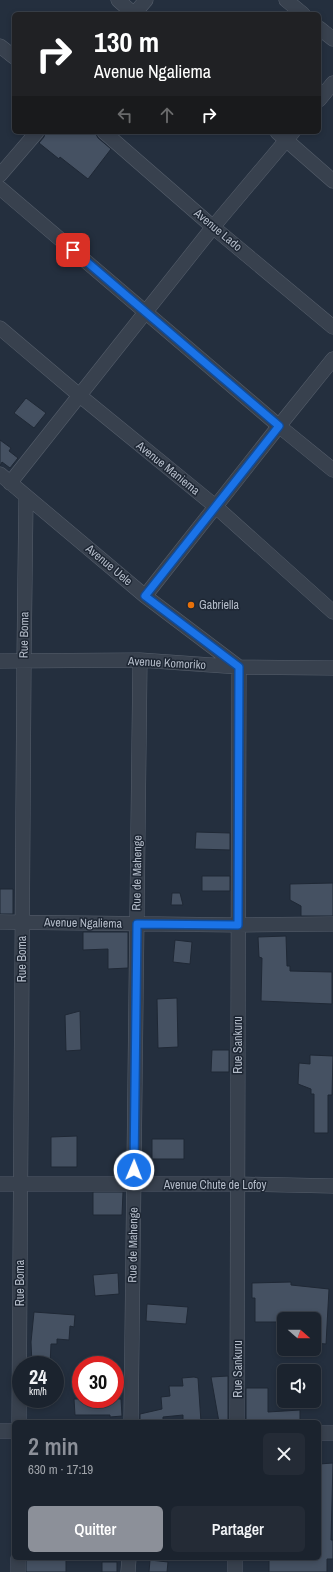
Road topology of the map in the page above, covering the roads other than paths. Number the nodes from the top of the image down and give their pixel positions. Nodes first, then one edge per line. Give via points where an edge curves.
1 (118, 0) edge
2 (146, 0) edge
3 (286, 0) edge
4 (132, 12) edge
5 (136, 12) edge
6 (301, 12) edge
7 (321, 30) edge
8 (333, 39) edge
9 (0, 46) edge
10 (12, 55) edge
11 (333, 82) edge
12 (321, 97) edge
13 (35, 134) edge
14 (106, 134) edge
15 (285, 135) edge
16 (0, 175) edge
17 (333, 180) edge
18 (0, 188) edge
19 (213, 226) junction
20 (145, 312) junction
21 (333, 327) edge
22 (0, 328) edge
23 (333, 359) edge
24 (79, 395) junction
25 (279, 426) junction
26 (333, 470) edge
27 (5, 478) edge
28 (26, 496) junction
29 (215, 506) junction
30 (145, 596) junction
31 (333, 612) edge
32 (140, 660) junction
33 (0, 661) edge
34 (24, 661) junction
35 (239, 667) junction
36 (333, 668) edge
37 (0, 922) edge
38 (22, 922) junction
39 (137, 924) junction
40 (333, 924) edge
41 (238, 925) junction
42 (0, 1184) edge
43 (20, 1184) junction
44 (238, 1184) junction
45 (134, 1185) junction
46 (333, 1186) edge
47 (19, 1420) edge
48 (131, 1420) edge
49 (238, 1420) edge
50 (0, 1431) edge
51 (12, 1431) edge
52 (333, 1432) edge
53 (321, 1433) edge
54 (18, 1560) edge
55 (128, 1560) edge
56 (236, 1560) edge
57 (18, 1572) edge
58 (128, 1572) edge
59 (235, 1572) edge

1 - 4 street
2 - 5 street
3 - 6 street
7 - 8 street
9 - 10 street
11 - 12 street
13 - 16 street
14 - 19 street, Avenue Lado
15 - 17 street
15 - 19 street
18 - 20 street
19 - 20 street
19 - 21 street, Avenue Lado
20 - 24 street
20 - 25 street
22 - 24 street, Avenue Maniema
23 - 25 street
24 - 27 street
24 - 29 street, Avenue Maniema
25 - 26 street
25 - 29 street
27 - 28 street, Avenue Uele
28 - 30 street, Avenue Uele
28 - 34 street, Rue Boma
29 - 30 street
29 - 31 street, Avenue Maniema
30 - 35 street, Avenue Uele
32 - 34 street, Avenue Komoriko
32 - 35 street, Avenue Komoriko
32 - 39 street, Rue de Mahenge
33 - 34 street, Avenue Komoriko
34 - 38 street, Rue Boma
35 - 36 street, Avenue Komoriko
35 - 41 street, Rue Sankuru
37 - 38 street, Avenue Ngaliema
38 - 39 street, Avenue Ngaliema
38 - 43 street, Rue Boma
39 - 41 street, Avenue Ngaliema
39 - 45 street, Rue de Mahenge
40 - 41 street, Avenue Ngaliema
41 - 44 street, Rue Sankuru
42 - 43 street, Avenue Chute de Lofoy
43 - 45 street, Avenue Chute de Lofoy
43 - 47 street, Rue Boma
44 - 45 street, Avenue Chute de Lofoy
44 - 46 street, Avenue Chute de Lofoy
44 - 49 street, Rue Sankuru
45 - 48 street, Rue de Mahenge
50 - 51 street
52 - 53 street
54 - 57 street
55 - 58 street
56 - 59 street

